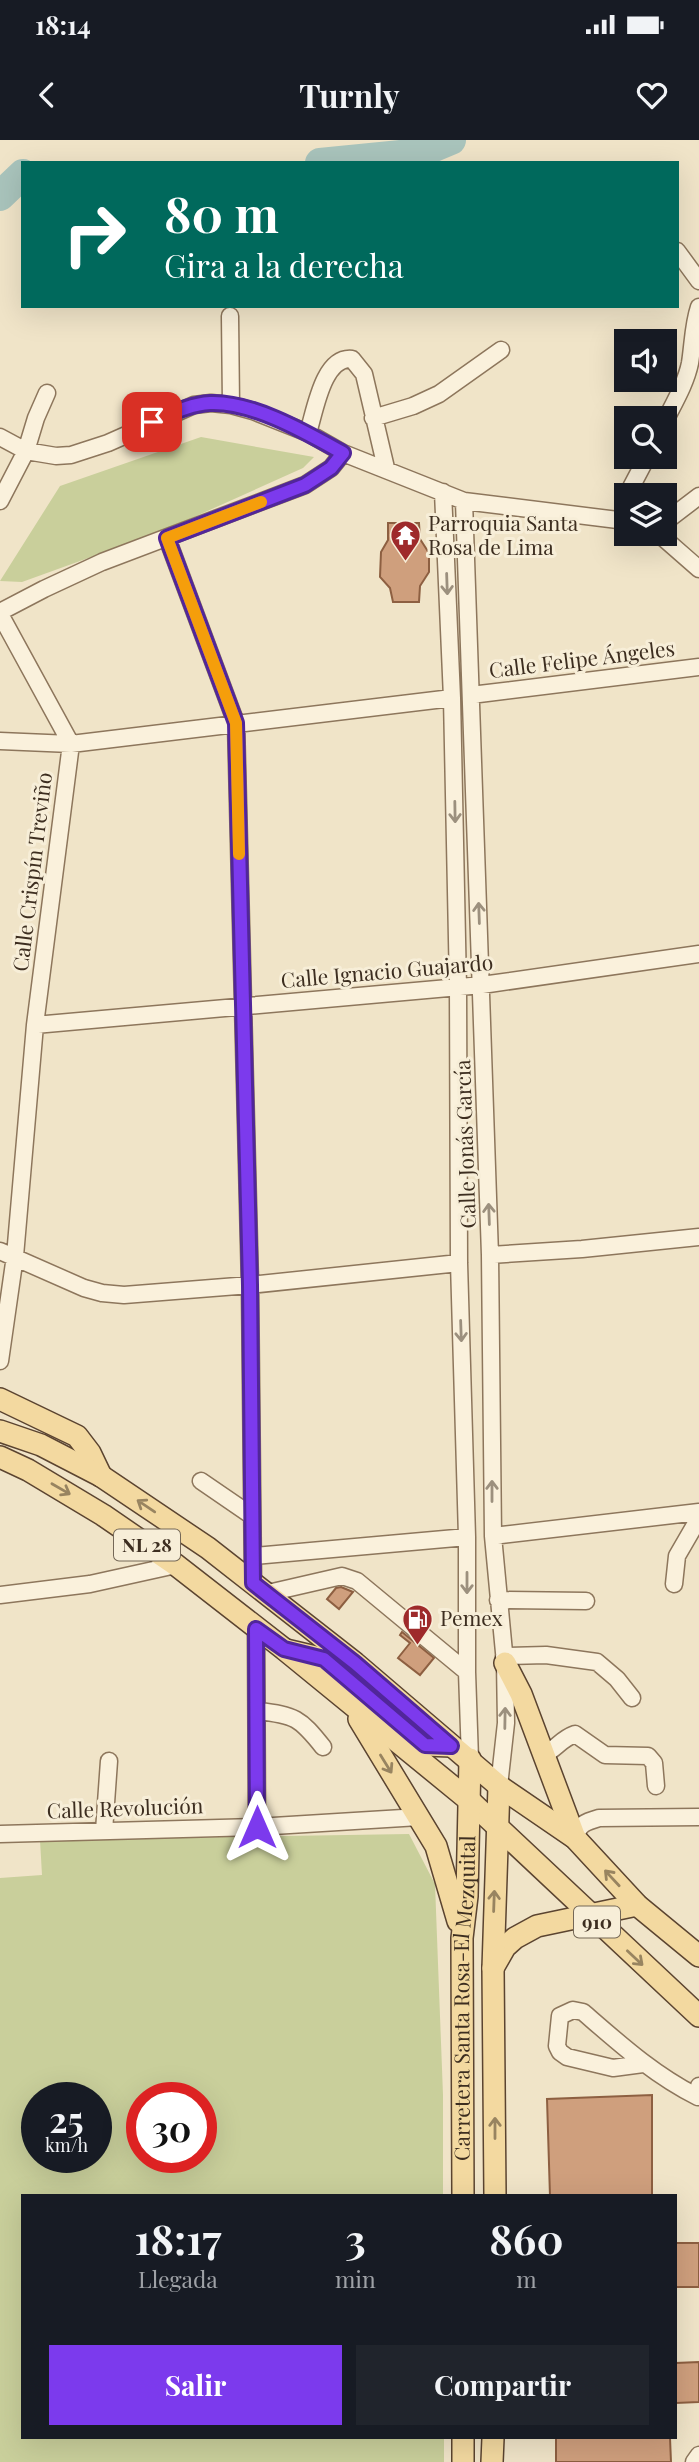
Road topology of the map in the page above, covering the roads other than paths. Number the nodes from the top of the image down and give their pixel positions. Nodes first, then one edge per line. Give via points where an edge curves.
1 (679, 254) edge
2 (699, 281) edge
3 (699, 307) edge
4 (230, 316) dead end
5 (501, 350) dead end
6 (694, 369) edge
7 (47, 393) dead end
8 (231, 405) junction
9 (672, 406) edge
10 (373, 418) junction
11 (308, 433) junction
12 (0, 437) edge
13 (26, 452) junction
14 (343, 453) junction
15 (386, 468) junction
16 (443, 492) junction
17 (699, 496) edge
18 (0, 501) edge
19 (464, 501) junction
20 (677, 513) edge
21 (614, 519) edge
22 (167, 538) junction
23 (673, 546) edge
24 (699, 569) edge
25 (0, 613) edge
26 (699, 667) edge
27 (471, 695) junction
28 (452, 698) junction
29 (236, 723) junction
30 (0, 741) edge
31 (71, 744) junction
32 (699, 954) edge
33 (482, 985) junction
34 (458, 988) junction
35 (243, 1006) junction
36 (35, 1025) junction
37 (699, 1237) edge
38 (7, 1254) edge
39 (490, 1255) junction
40 (459, 1263) junction
41 (250, 1285) junction
42 (0, 1361) edge
43 (0, 1399) edge
44 (0, 1431) edge
45 (0, 1457) edge
46 (100, 1476) junction
47 (201, 1481) dead end
48 (699, 1512) edge
49 (251, 1516) junction
50 (699, 1518) edge
51 (493, 1536) junction
52 (467, 1537) junction
53 (254, 1556) junction
54 (176, 1565) junction
55 (255, 1584) junction
56 (674, 1584) dead end
57 (0, 1595) edge
58 (498, 1600) junction
59 (586, 1601) dead end
60 (256, 1629) junction
61 (284, 1649) junction
62 (504, 1659) junction
63 (467, 1672) junction
64 (632, 1698) dead end
65 (351, 1705) junction
66 (258, 1712) junction
67 (451, 1746) junction
68 (323, 1747) dead end
69 (545, 1754) junction
70 (470, 1759) junction
71 (109, 1761) dead end
72 (499, 1786) junction
73 (656, 1786) dead end
74 (470, 1801) junction
75 (419, 1817) junction
76 (699, 1817) edge
77 (257, 1827) junction
78 (496, 1827) junction
79 (104, 1831) junction
80 (0, 1834) edge
81 (575, 1838) junction
82 (637, 1905) junction
83 (590, 1917) junction
84 (463, 1938) junction
85 (699, 1956) edge
86 (492, 1968) junction
87 (699, 2016) edge
88 (643, 2064) junction
89 (698, 2096) edge
90 (463, 2194) edge
91 (495, 2194) edge
92 (463, 2439) edge
93 (492, 2439) edge
94 (699, 2455) edge
95 (463, 2462) edge
96 (492, 2462) edge
97 (694, 2462) edge

1 - 2 street
3 - 6 street via 693,334
4 - 8 street
5 - 10 street via 439,394
6 - 9 street
7 - 13 street
8 - 11 street
8 - 13 street via 194,405 71,455
10 - 11 street via 360,366 352,359 341,360 330,369
10 - 15 street
11 - 14 street
12 - 13 street
13 - 18 street
14 - 15 street
14 - 22 street via 331,468 305,485
15 - 16 street
16 - 19 street
16 -> 28 street, Calle Jonás García
17 - 20 street
19 - 21 street
19 - 27 street, Calle Jonás García
22 - 25 street via 74,575
22 - 29 street
23 - 24 street
25 - 31 street
26 - 27 street, Calle Felipe Ángeles
33 -> 27 street, Calle Jonás García
28 - 29 street
28 -> 34 street, Calle Jonás García
29 - 31 street
29 - 35 street
30 - 31 street
31 - 36 street, Calle Crispín Treviño
32 - 33 street, Calle Ignacio Guajardo
33 - 34 street, Calle Ignacio Guajardo
39 -> 33 street, Calle Jonás García
34 - 35 street, Calle Ignacio Guajardo
34 - 40 street, Calle Jonás García
35 - 36 street, Calle Ignacio Guajardo
35 - 41 street
36 - 38 street, Calle Crispín Treviño
37 - 39 street
38 - 41 street via 102,1293 153,1294
38 - 42 street, Calle Crispín Treviño
51 -> 39 street, Calle Jonás García
40 - 41 street
40 -> 52 street, Calle Jonás García
41 - 49 street
43 - 46 main road via 77,1436
44 - 46 main road, NL 28 via 41,1445
45 -> 54 main road, NL 28 via 63,1490
55 -> 46 main road, NL 28
47 - 49 street
48 - 51 street
49 - 53 street
50 - 56 street via 677,1556
51 - 58 street, Calle Jonás García
52 - 53 street
52 -> 63 street, Calle Jonás García
53 - 55 street
54 - 55 main road via 209,1561
54 - 57 street via 90,1584
54 - 60 main road, NL 28
55 - 63 street via 350,1578
55 - 67 main road, NL 28
58 - 59 street
58 - 62 street, Calle Jonás García
60 - 61 main road, NL 28
60 - 66 street
61 - 65 main road, NL 28
61 - 67 main road via 324,1659 425,1745
62 - 64 street via 546,1655 597,1662
62 - 69 main road
72 -> 62 street, Calle Jonás García via 506,1723
63 - 70 street, Calle Jonás García
65 - 74 main road, NL 28
65 -> 75 main road
66 - 68 street via 289,1714
66 - 77 street
67 - 70 main road, NL 28
69 - 73 street via 561,1739 575,1734 605,1755 648,1756 654,1763
69 - 81 main road
70 - 72 main road, NL 28
70 - 74 main road, Carretera Santa Rosa-El Mezquital
71 - 79 street
72 - 78 main road
72 - 81 main road, 910
74 - 78 main road, NL 28
74 - 84 main road, Carretera Santa Rosa-El Mezquital
75 - 77 street, Calle Revolución
75 - 84 main road via 445,1870
76 - 81 street via 599,1818 585,1822
77 - 79 street, Calle Revolución
78 - 83 main road, 910
86 -> 78 main road
79 - 80 street, Calle Revolución
82 -> 81 main road, 910
82 - 83 main road
82 - 85 main road, 910
83 - 86 main road via 524,1932 505,1947
83 -> 87 main road, 910
84 - 90 main road, Carretera Santa Rosa-El Mezquital
91 -> 86 main road
88 - 88 street via 613,2068 567,2057 557,2046 560,2016 573,2010 583,2012
88 - 89 street
92 - 95 main road
93 - 96 main road
94 - 97 street

